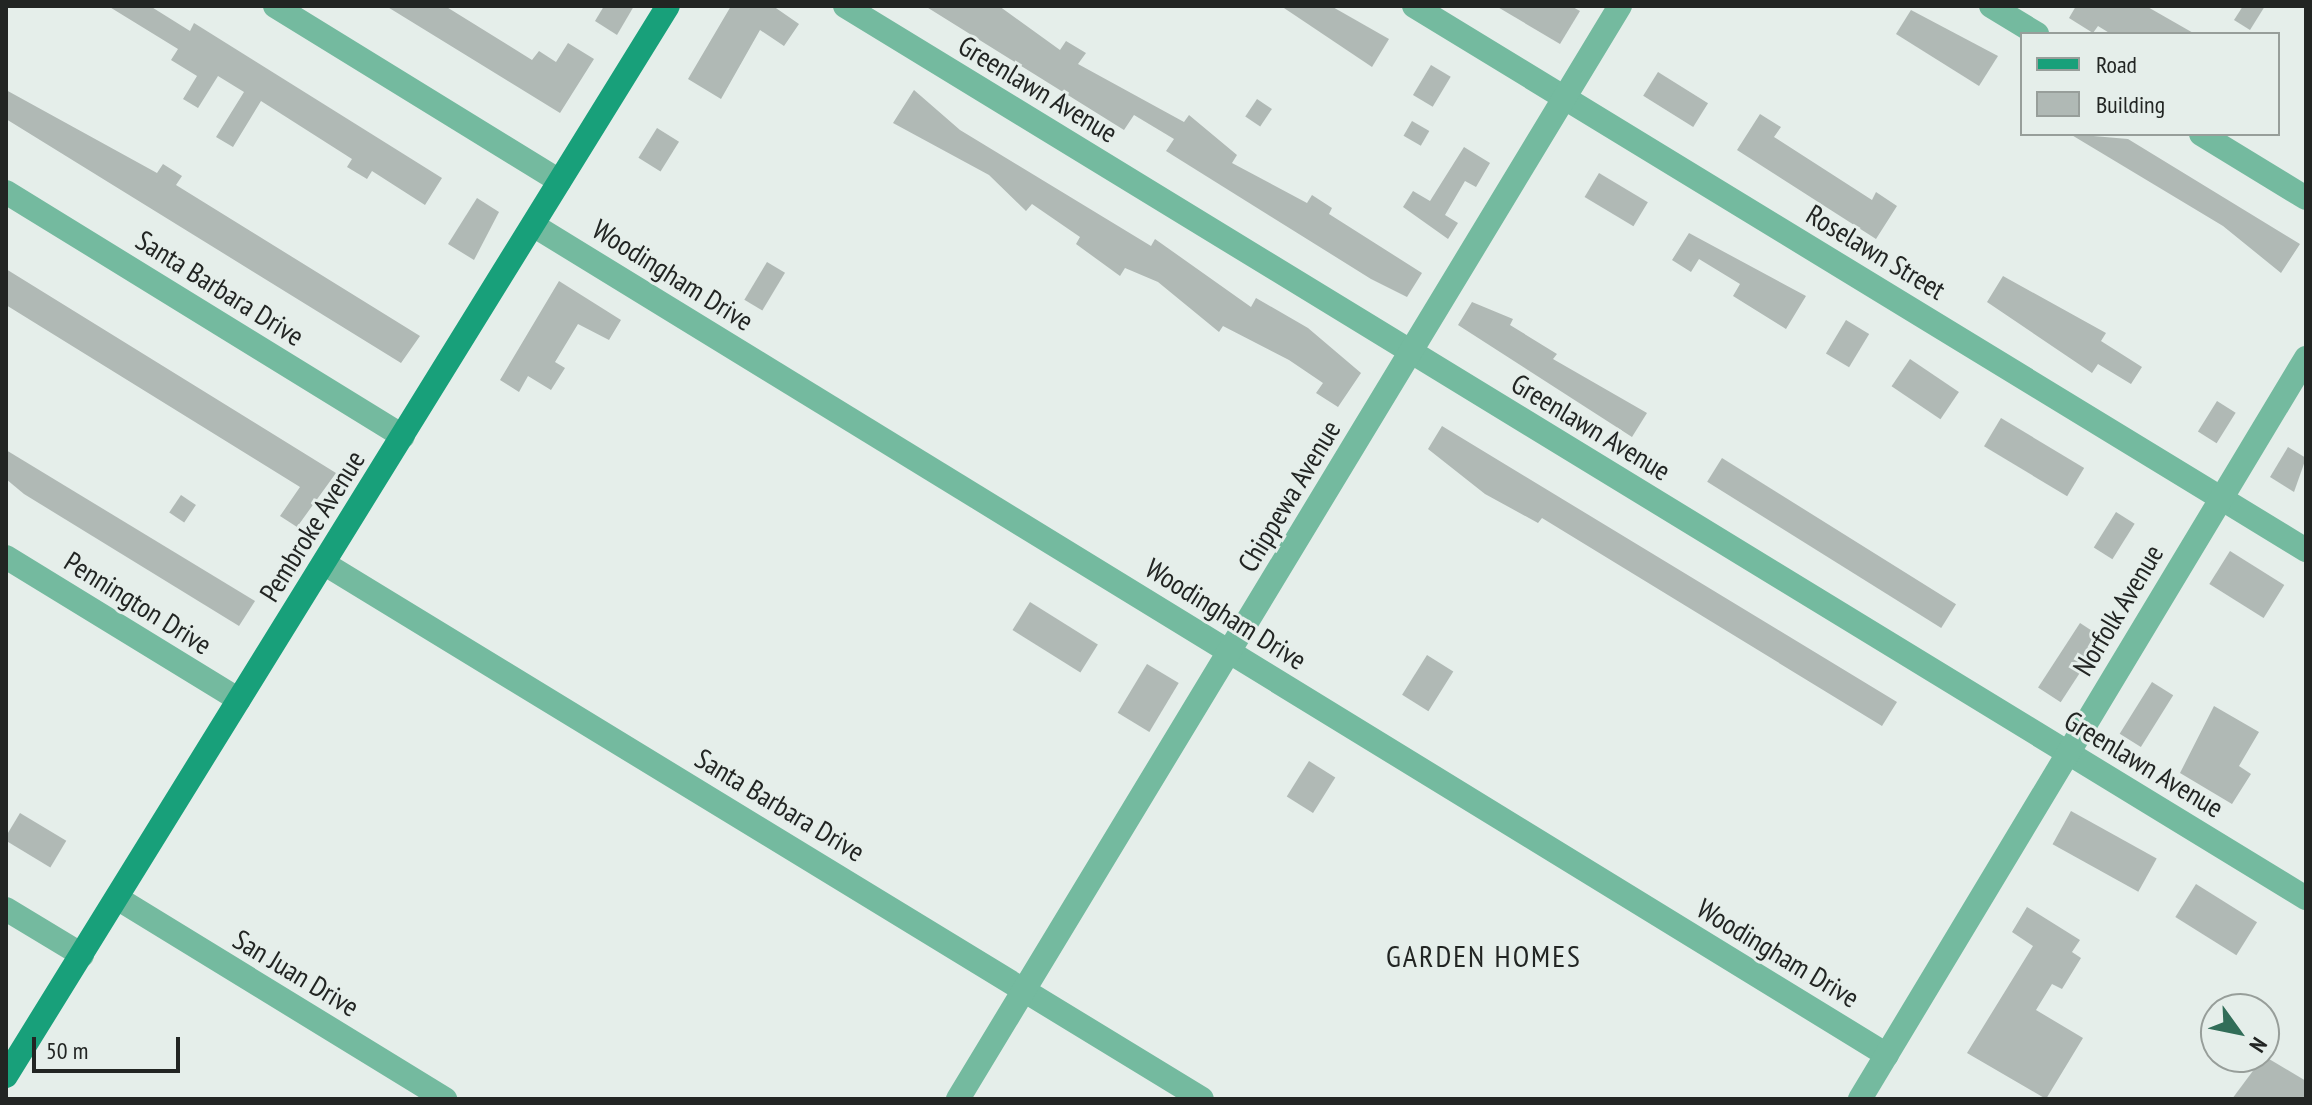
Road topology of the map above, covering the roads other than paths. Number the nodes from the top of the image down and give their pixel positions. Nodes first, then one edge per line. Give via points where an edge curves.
1 (275, 6) edge
2 (668, 6) edge
3 (845, 6) edge
4 (1414, 6) edge
5 (1620, 6) edge
6 (1991, 6) edge
7 (2034, 32) edge
8 (1565, 98) junction
9 (2204, 136) edge
10 (560, 181) junction
11 (6, 192) edge
12 (2306, 198) edge
13 (533, 225) junction
14 (1410, 352) junction
15 (2306, 358) edge
16 (403, 436) junction
17 (2221, 498) junction
18 (2306, 550) edge
19 (6, 557) edge
20 (325, 564) junction
21 (1231, 653) junction
22 (239, 700) junction
23 (2067, 752) junction
24 (117, 898) junction
25 (2306, 898) edge
26 (6, 909) edge
27 (82, 955) junction
28 (1026, 991) junction
29 (1887, 1055) junction
30 (6, 1076) edge
31 (445, 1099) edge
32 (958, 1099) edge
33 (1202, 1099) edge
34 (1860, 1099) edge

1 - 10 street
2 - 10 street, Pembroke Avenue
3 - 14 street, Greenlawn Avenue
4 - 8 street, Roselawn Street
5 - 8 street, Chippewa Avenue
6 - 7 street
8 - 14 street, Chippewa Avenue
8 - 17 street, Roselawn Street
9 - 12 street
10 - 13 street, Pembroke Avenue
11 - 16 street, Santa Barbara Drive
13 - 16 street, Pembroke Avenue
13 - 21 street, Woodingham Drive
14 - 21 street, Chippewa Avenue
14 - 23 street, Greenlawn Avenue
15 - 17 street, Norfolk Avenue
16 - 20 street, Pembroke Avenue
17 - 18 street, Roselawn Street
17 - 23 street, Norfolk Avenue
19 - 22 street, Pennington Drive
20 - 22 street, Pembroke Avenue
20 - 28 street, Santa Barbara Drive
21 - 28 street, Chippewa Avenue
21 - 29 street, Woodingham Drive
22 - 24 street, Pembroke Avenue
23 - 25 street, Greenlawn Avenue
23 - 29 street, Norfolk Avenue
24 - 27 street, Pembroke Avenue
24 - 31 street, San Juan Drive
26 - 27 street
27 - 30 street, Pembroke Avenue
28 - 32 street, Chippewa Avenue
28 - 33 street, Santa Barbara Drive
29 - 34 street, Norfolk Avenue

